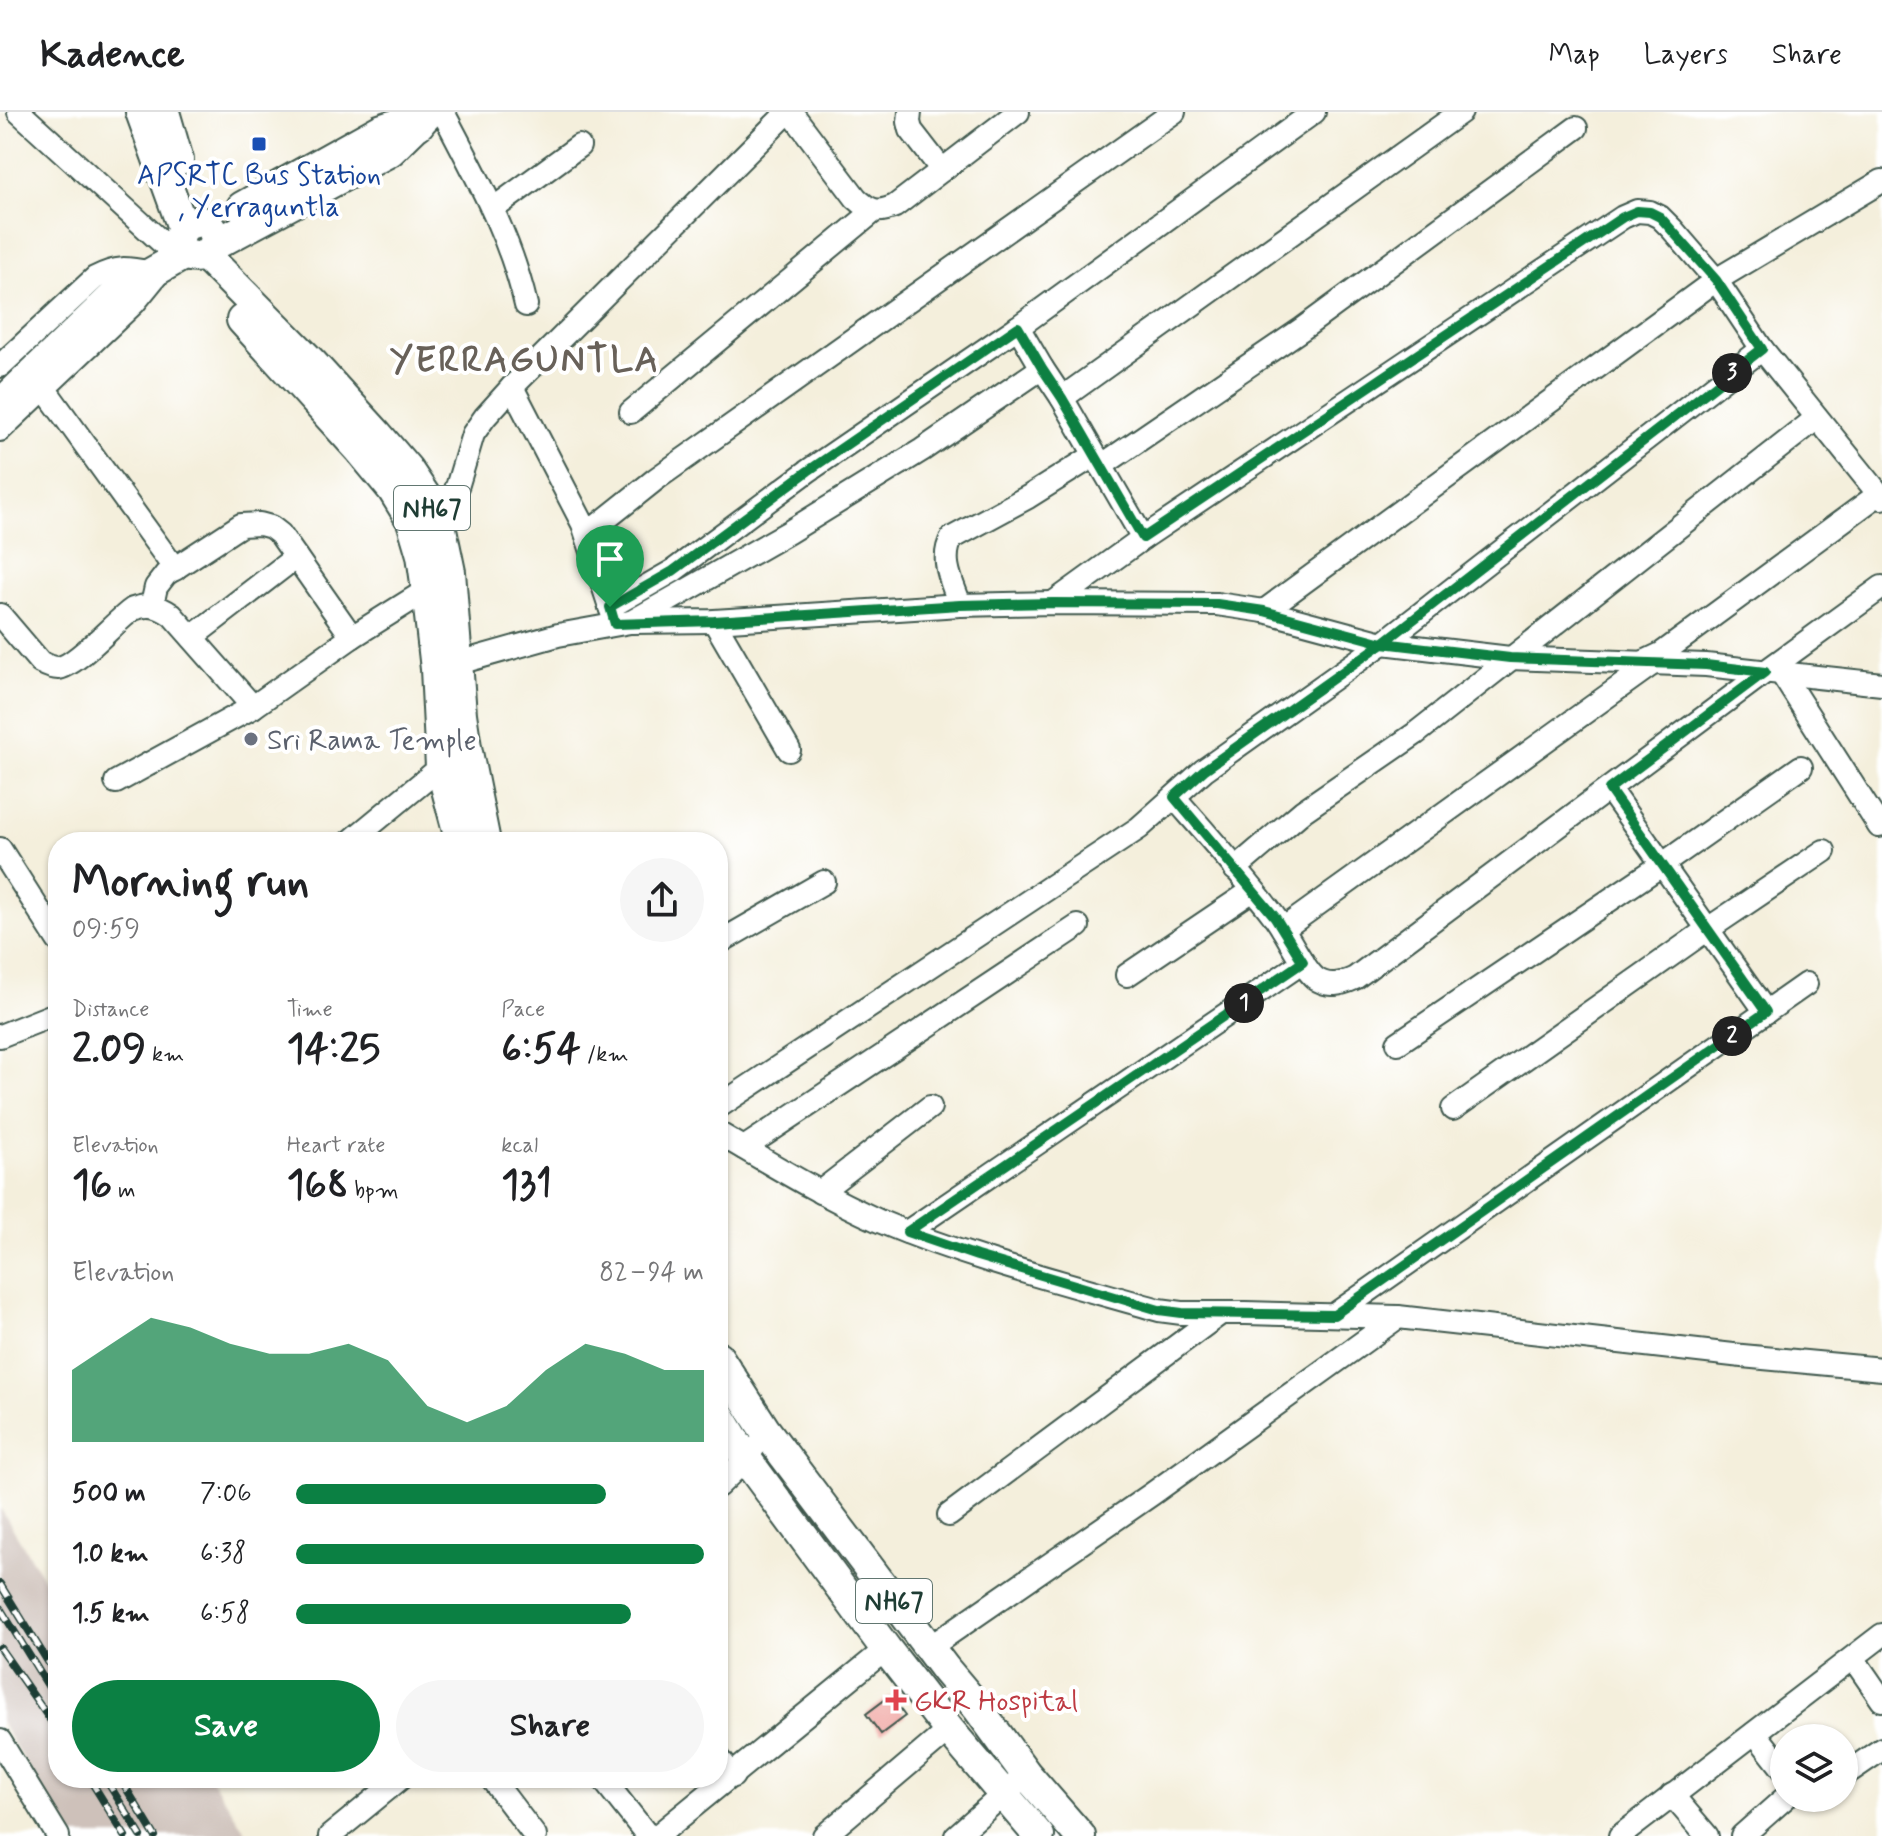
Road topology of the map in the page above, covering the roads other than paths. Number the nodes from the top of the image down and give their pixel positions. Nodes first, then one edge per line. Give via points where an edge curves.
1 (19, 112) edge
2 (141, 112) edge
3 (164, 112) edge
4 (789, 112) edge
5 (910, 112) edge
6 (1018, 112) edge
7 (1174, 112) edge
8 (1314, 112) edge
9 (1461, 112) edge
10 (431, 116) edge
11 (1576, 128) dead end
12 (579, 146) dead end
13 (942, 170) junction
14 (1882, 181) edge
15 (493, 209) junction
16 (874, 211) junction
17 (188, 248) junction
18 (1716, 280) junction
19 (526, 305) dead end
20 (1018, 327) junction
21 (1762, 349) junction
22 (0, 366) edge
23 (1042, 368) junction
24 (512, 387) junction
25 (44, 388) junction
26 (1062, 398) junction
27 (0, 405) edge
28 (631, 412) dead end
29 (1817, 418) junction
30 (0, 430) edge
31 (1098, 461) junction
32 (1880, 496) edge
33 (441, 529) junction
34 (587, 534) junction
35 (1143, 538) junction
36 (296, 557) junction
37 (175, 569) junction
38 (1882, 587) edge
39 (427, 590) junction
40 (1053, 603) junction
41 (152, 605) junction
42 (960, 605) junction
43 (1264, 611) junction
44 (0, 615) edge
45 (619, 618) junction
46 (714, 621) junction
47 (192, 637) junction
48 (352, 637) junction
49 (1383, 643) junction
50 (1510, 658) junction
51 (1646, 663) junction
52 (447, 666) junction
53 (1773, 673) junction
54 (1882, 684) edge
55 (253, 707) junction
56 (789, 750) dead end
57 (441, 767) junction
58 (1801, 767) dead end
59 (116, 782) dead end
60 (1609, 789) junction
61 (1174, 797) junction
62 (1879, 826) dead end
63 (362, 832) edge
64 (458, 832) edge
65 (483, 832) edge
66 (0, 849) edge
67 (1824, 851) dead end
68 (1663, 864) junction
69 (1235, 869) junction
70 (824, 882) dead end
71 (1253, 890) junction
72 (48, 924) edge
73 (1078, 926) dead end
74 (1283, 929) junction
75 (1708, 929) junction
76 (728, 937) edge
77 (1303, 962) junction
78 (1127, 975) dead end
79 (1806, 984) dead end
80 (1766, 1012) junction
81 (48, 1017) edge
82 (0, 1036) edge
83 (1398, 1043) dead end
84 (728, 1100) edge
85 (930, 1107) dead end
86 (1453, 1109) dead end
87 (728, 1139) edge
88 (744, 1148) junction
89 (820, 1192) junction
90 (907, 1232) junction
91 (1221, 1313) junction
92 (1334, 1315) junction
93 (1398, 1317) junction
94 (1882, 1369) edge
95 (728, 1373) edge
96 (728, 1429) edge
97 (765, 1430) junction
98 (746, 1459) junction
99 (728, 1476) edge
100 (949, 1515) dead end
101 (1882, 1635) edge
102 (930, 1647) junction
103 (886, 1649) junction
104 (1853, 1658) junction
105 (1882, 1700) edge
106 (949, 1730) junction
107 (1755, 1733) junction
108 (0, 1741) edge
109 (1882, 1749) edge
110 (1770, 1752) edge
111 (1858, 1765) edge
112 (728, 1770) edge
113 (733, 1776) junction
114 (728, 1780) edge
115 (1015, 1784) junction
116 (389, 1788) edge
117 (499, 1788) edge
118 (610, 1788) edge
119 (718, 1788) edge
120 (1672, 1795) junction
121 (1768, 1827) edge
122 (58, 1836) edge
123 (330, 1836) edge
124 (535, 1836) edge
125 (648, 1836) edge
126 (657, 1836) edge
127 (824, 1836) edge
128 (956, 1836) edge
129 (1039, 1836) edge
130 (1080, 1836) edge
131 (1620, 1836) edge
132 (1707, 1836) edge
133 (1742, 1836) edge

1 - 17 street
2 - 17 highway
3 - 17 highway
4 - 16 street via 856,198
4 - 24 street
5 - 13 street via 911,130
6 - 13 street
7 - 34 street via 656,479
8 - 20 street
9 - 26 street
10 - 15 street
10 - 17 highway via 380,130
11 - 31 street via 1302,329
12 - 15 street
13 - 16 street via 895,206
14 - 18 street
15 - 19 street
16 - 28 street
17 - 22 street via 95,278
17 - 25 street
17 - 27 highway via 118,292
17 - 33 highway, NH67 via 313,364 407,469
17 - 39 highway, NH67 via 223,300 393,490 412,521
18 - 21 street
18 - 35 street via 1660,217 1637,211 1623,217
18 - 43 street
20 - 23 street
20 - 45 street via 808,471
21 - 29 street
21 - 49 street
23 - 26 street
23 - 45 street via 768,545
24 - 33 street via 473,434
24 - 34 street
25 - 30 street
25 - 37 street
26 - 31 street
29 - 32 street
29 - 50 street
31 - 35 street
31 - 42 street via 952,538 946,558
32 - 51 street
33 - 52 highway, NH67 via 450,572
34 - 45 street
35 - 40 street
36 - 37 street via 271,527 249,523
36 - 47 street
36 - 48 street
37 - 41 street via 160,580
38 - 53 street
39 - 48 street
39 - 52 highway, NH67
40 - 42 street
40 - 43 street via 1217,604
41 - 44 street via 133,609 74,661 56,668 40,662
41 - 47 street via 172,615
42 - 46 street
43 - 49 street
45 - 46 street
45 - 52 street
46 - 56 street
47 - 55 street
48 - 55 street
49 - 50 street
49 - 61 street
50 - 51 street
50 - 69 street via 1394,751 1303,811
51 - 53 street
51 - 74 street
52 - 57 highway, NH67
52 - 65 highway, NH67
53 - 54 street
53 - 60 street
53 - 62 street
55 - 59 street
57 - 63 street
57 - 64 highway, NH67
58 - 68 street
60 - 68 street
60 - 77 street via 1355,978 1328,985
61 - 69 street
61 - 84 street via 1139,828
66 - 72 street
67 - 75 street
68 - 75 street
68 - 83 street
69 - 71 street
70 - 76 street
71 - 74 street
71 - 78 street
73 - 88 street
74 - 77 street
75 - 80 street
75 - 86 street
77 - 90 street
79 - 80 street
80 - 92 street
81 - 82 street
85 - 89 street
87 - 88 street
88 - 89 street
89 - 90 street
90 - 91 street via 1159,1310
91 - 92 street
91 - 100 street
92 - 93 street
93 - 94 street
93 - 102 street
95 - 97 highway, NH67
96 - 98 highway, NH67
97 - 98 street
97 - 102 highway, NH67
98 - 99 street
98 - 103 highway, NH67
101 - 104 street
102 - 115 highway, NH67
103 - 106 highway, NH67
103 - 113 street
104 - 105 street
104 - 107 street
106 - 115 highway, NH67
106 - 127 street
107 - 110 street
107 - 120 street
108 - 122 street
109 - 111 street
112 - 113 street
113 - 114 street
115 - 128 street
115 - 129 highway, NH67
115 - 130 highway, NH67
116 - 123 street
117 - 124 street
118 - 125 street
119 - 126 street
120 - 131 street
120 - 132 street
121 - 133 street

